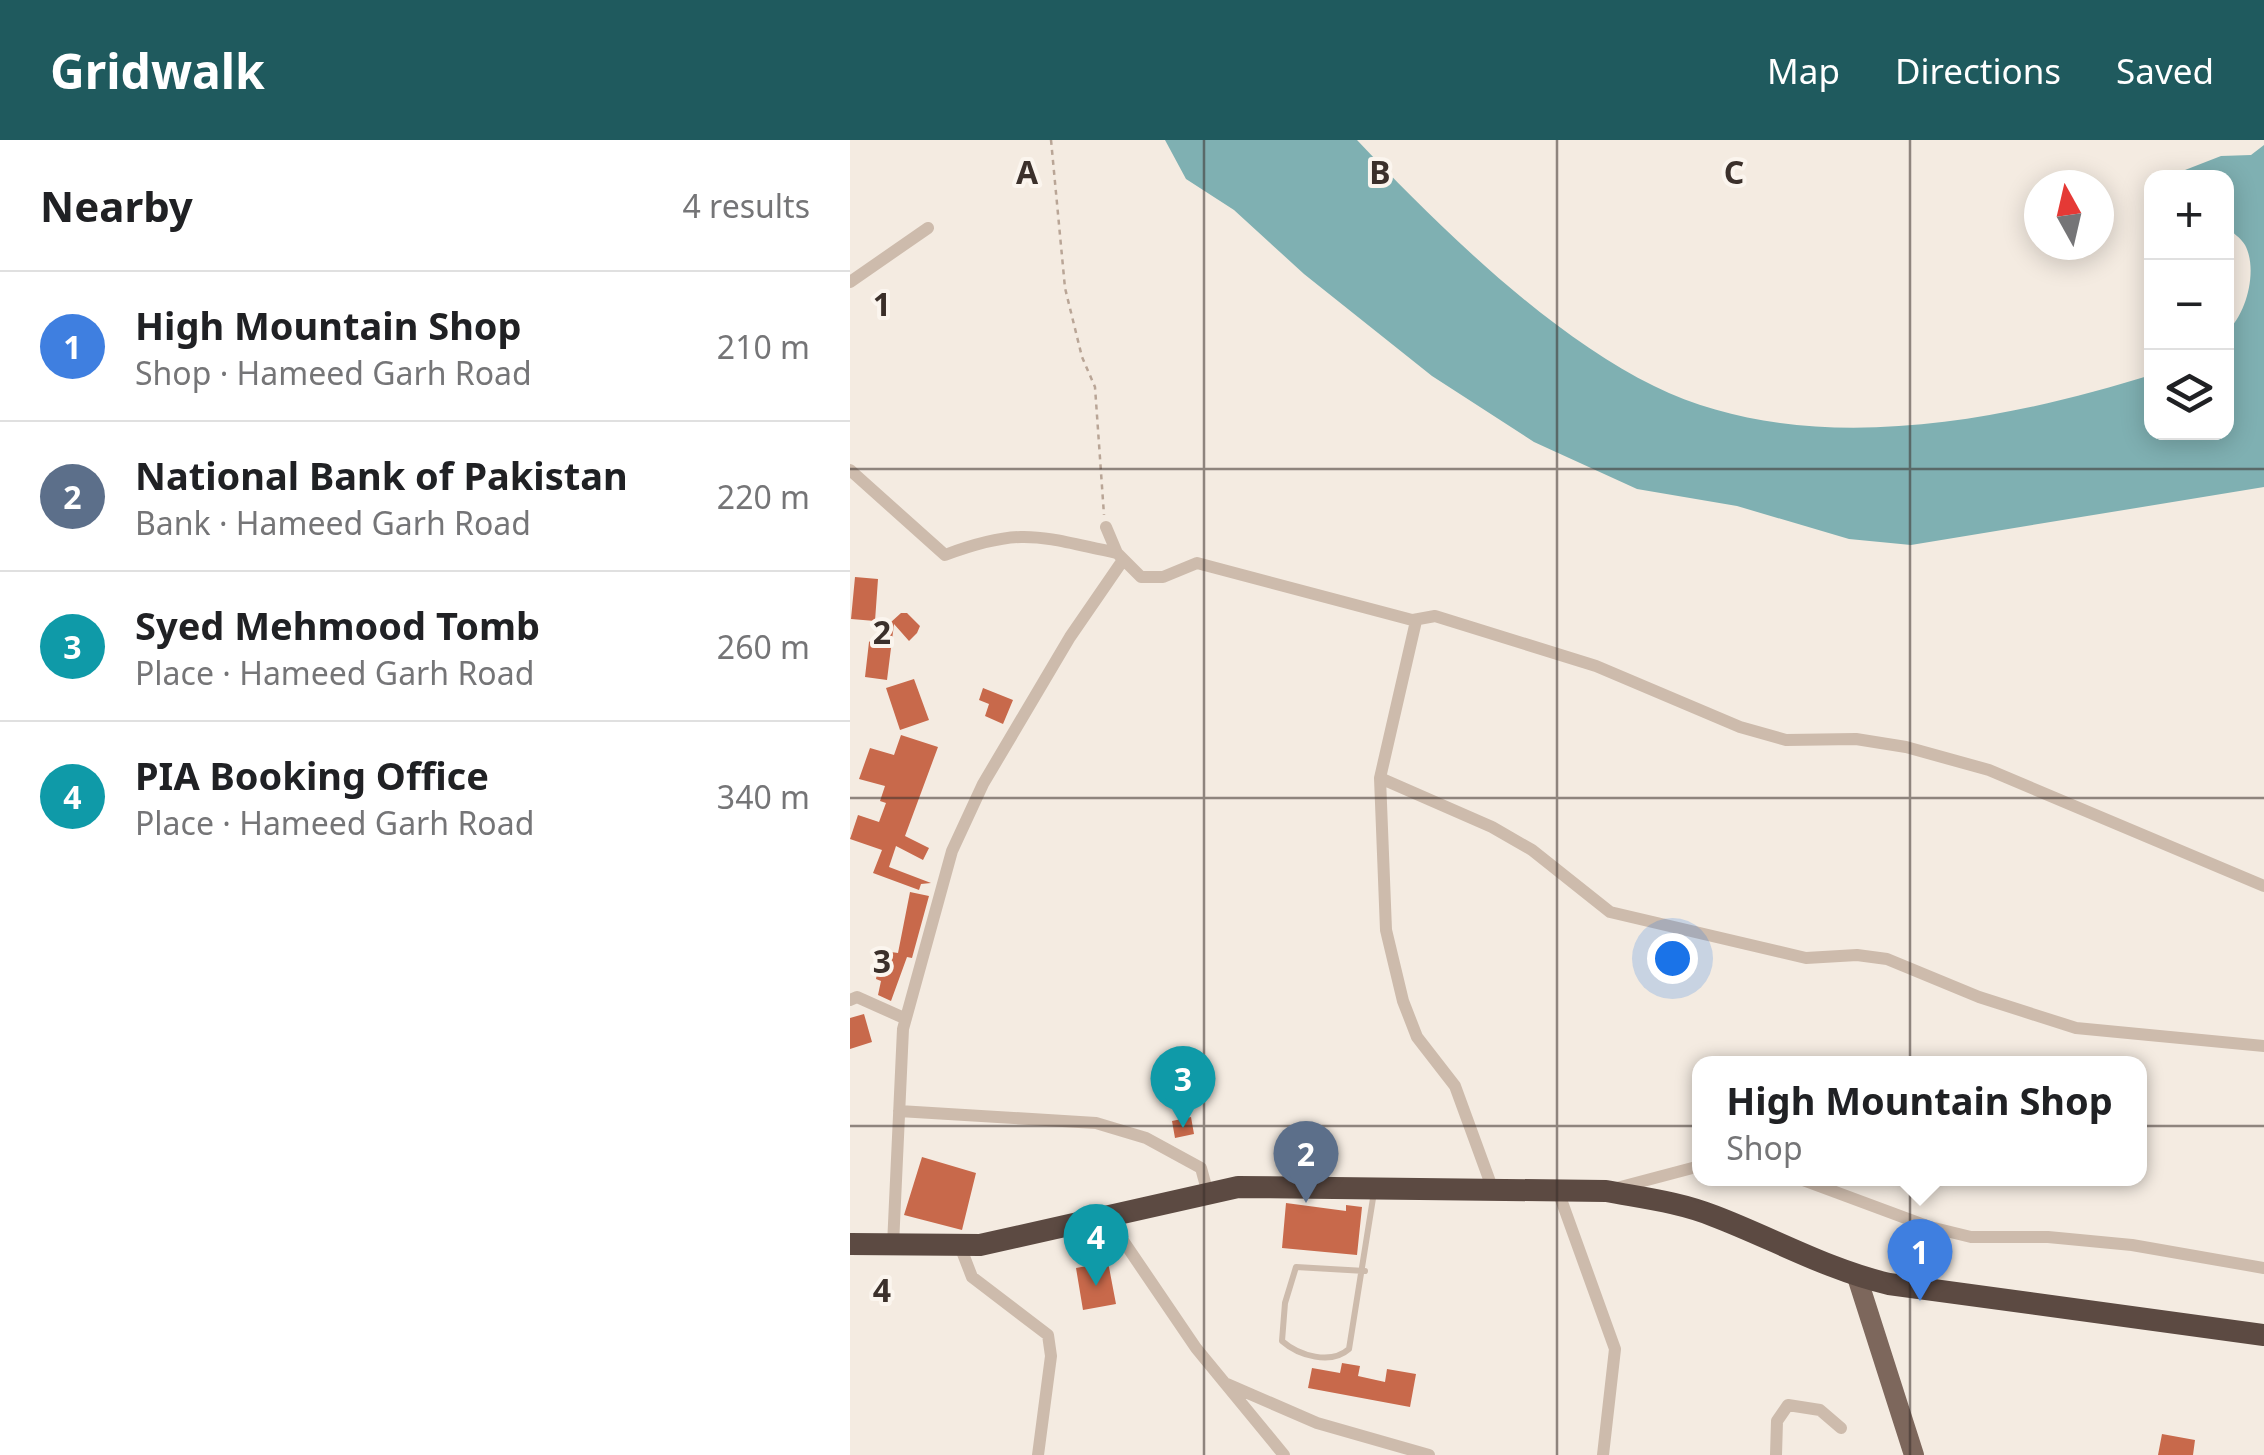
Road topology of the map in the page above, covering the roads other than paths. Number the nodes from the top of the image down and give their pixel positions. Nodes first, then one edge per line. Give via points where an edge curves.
1 (928, 228) dead end
2 (850, 282) edge
3 (850, 470) edge
4 (1106, 527) road end
5 (1120, 556) junction
6 (1413, 620) junction
7 (1380, 778) junction
8 (2264, 886) edge
9 (850, 1000) edge
10 (904, 1018) junction
11 (2264, 1046) edge
12 (899, 1111) junction
13 (1692, 1168) edge
14 (1820, 1186) edge
15 (1374, 1188) junction
16 (1207, 1190) junction
17 (1493, 1190) junction
18 (1558, 1191) junction
19 (1606, 1192) junction
20 (1108, 1217) junction
21 (850, 1244) edge
22 (893, 1245) junction
23 (960, 1246) junction
24 (2264, 1268) edge
25 (1365, 1271) junction
26 (1857, 1277) junction
27 (2264, 1335) edge
28 (1225, 1383) junction
29 (1841, 1428) dead end
30 (1038, 1455) edge
31 (1284, 1455) edge
32 (1429, 1455) edge
33 (1603, 1455) edge
34 (1776, 1455) edge
35 (1914, 1455) edge

1 - 2 street
3 - 5 street via 946,555 1026,533
4 - 5 street
5 - 6 street via 1148,579 1197,563
5 - 10 street via 968,812
6 - 7 street
6 - 8 street via 1435,616 1596,666 1786,740 1906,747 1989,770
7 - 11 street via 1532,850 1610,912 1806,958 1887,959 2076,1028
7 - 17 street via 1386,930 1403,1001 1417,1037 1455,1086
9 - 10 street via 857,997
10 - 12 street
12 - 16 street via 1096,1123 1146,1138 1200,1168
12 - 22 street
13 - 19 street
14 - 24 street via 1971,1237 2132,1245
15 - 16 highway
15 - 17 highway
15 - 25 lane
16 - 20 highway
17 - 18 highway
18 - 19 highway
18 - 33 street via 1615,1349
19 - 26 highway via 1711,1215
20 - 23 highway
20 - 28 street
21 - 22 highway
22 - 23 highway
23 - 30 street via 972,1277 1048,1335
25 - 25 lane via 1353,1338 1343,1355 1301,1353 1282,1341 1296,1267
26 - 27 highway
26 - 35 main road
28 - 31 street
28 - 32 street via 1317,1423
29 - 34 street via 1820,1410 1788,1405 1776,1421

